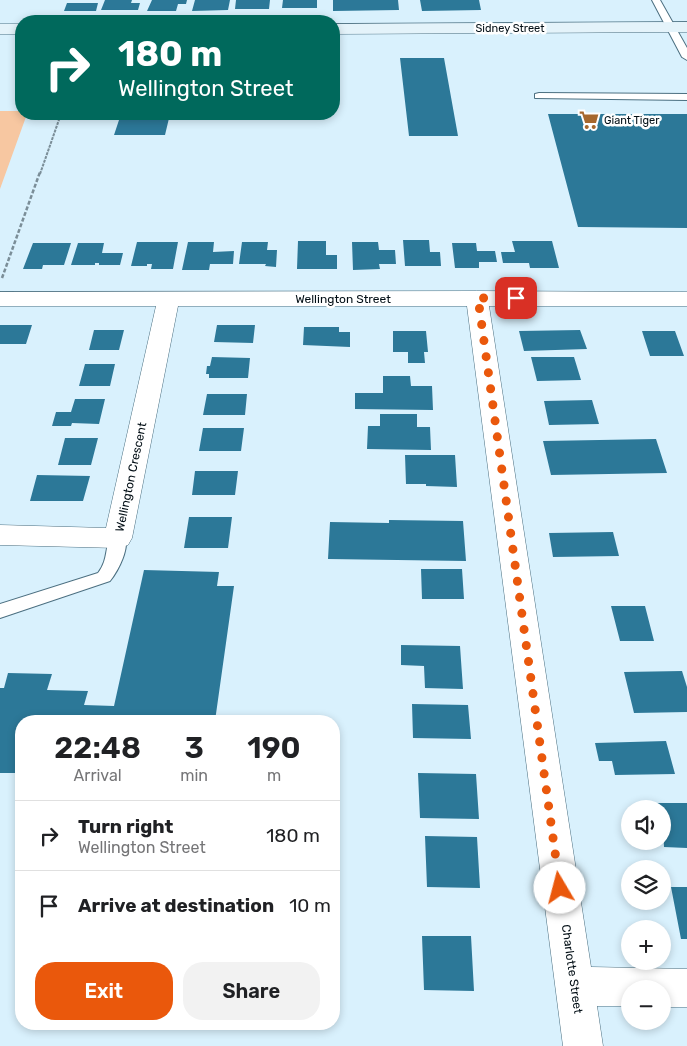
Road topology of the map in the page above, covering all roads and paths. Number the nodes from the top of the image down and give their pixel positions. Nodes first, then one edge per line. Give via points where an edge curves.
1 (656, 0) edge
2 (670, 28) junction
3 (687, 28) edge
4 (0, 29) edge
5 (15, 29) edge
6 (340, 29) edge
7 (687, 57) edge
8 (539, 96) dead end
9 (687, 96) edge
10 (59, 120) edge
11 (0, 291) edge
12 (478, 298) junction
13 (687, 299) edge
14 (168, 300) junction
15 (0, 534) edge
16 (118, 538) junction
17 (0, 610) edge
18 (573, 986) junction
19 (687, 988) edge
20 (583, 1046) edge

1 - 2 lane
2 - 3 main road, Sidney Street
2 - 6 main road, Sidney Street
2 - 7 lane
4 - 5 main road
8 - 9 lane
10 - 11 path
11 - 14 street, Wellington Street
12 - 13 street, Wellington Street
12 - 14 street, Wellington Street
12 - 18 street, Charlotte Street
14 - 16 street, Wellington Crescent
15 - 16 street, Wellington Crescent
16 - 17 lane via 113,566 104,577
18 - 19 street
18 - 20 street, Charlotte Street

